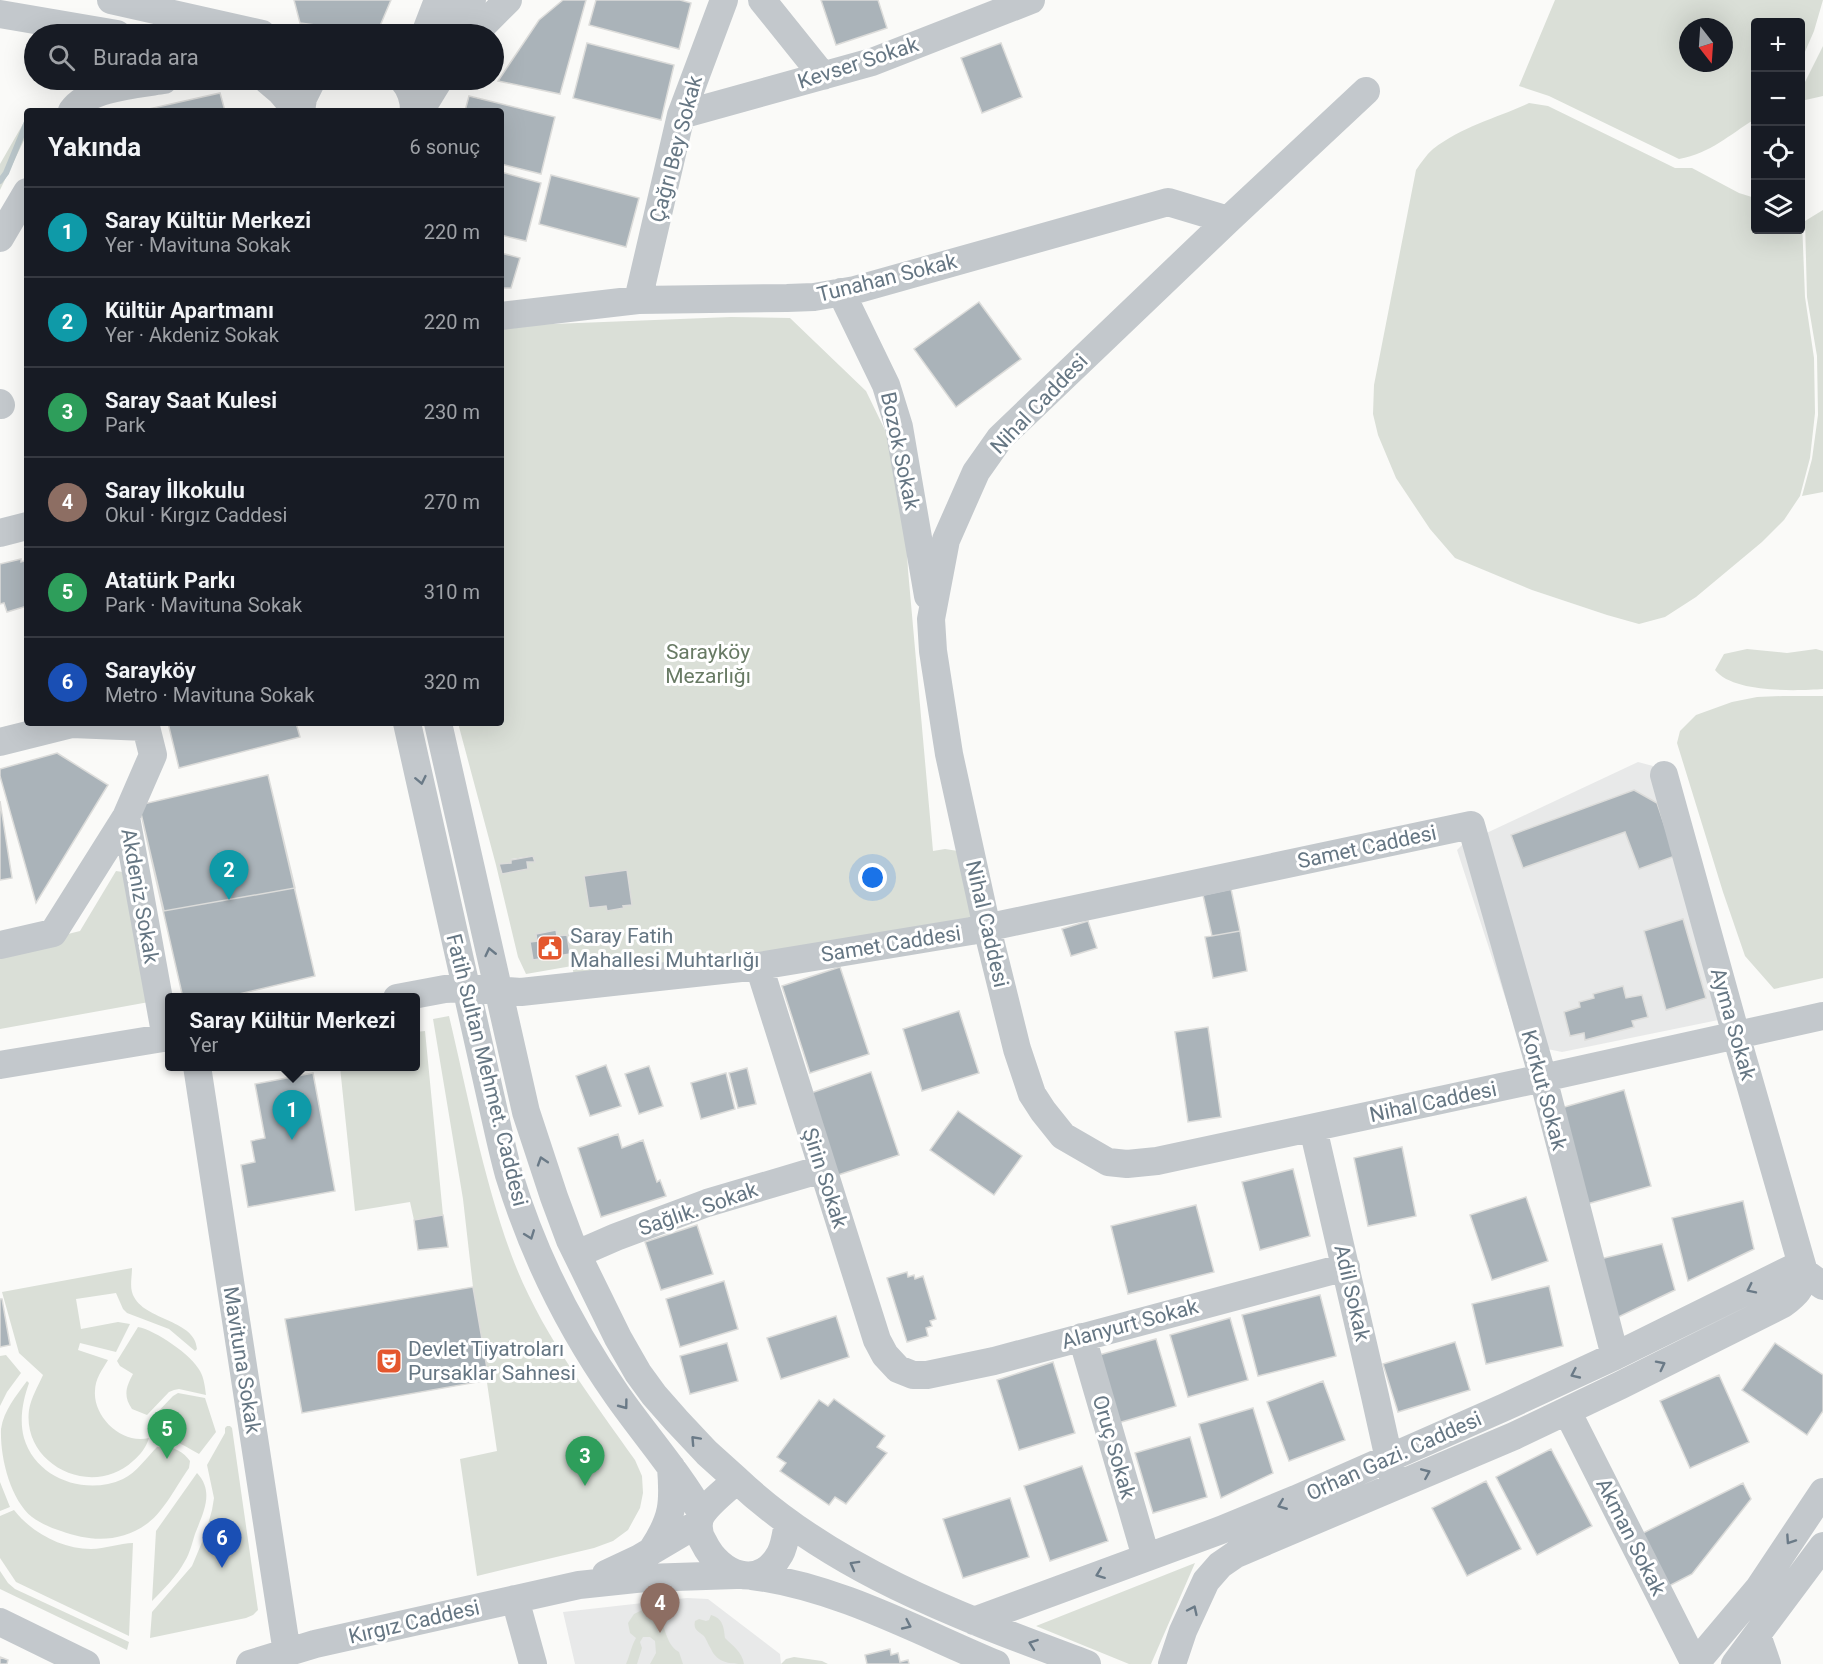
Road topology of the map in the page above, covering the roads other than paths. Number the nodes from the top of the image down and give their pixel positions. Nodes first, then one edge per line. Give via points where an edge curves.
1 (111, 0) edge
2 (438, 0) edge
3 (472, 0) edge
4 (508, 0) edge
5 (724, 0) edge
6 (762, 0) edge
7 (1032, 0) edge
8 (0, 14) edge
9 (58, 24) edge
10 (218, 24) edge
11 (429, 24) edge
12 (448, 24) edge
13 (484, 24) edge
14 (823, 76) junction
15 (112, 90) edge
16 (279, 90) edge
17 (307, 90) edge
18 (409, 90) edge
19 (433, 90) edge
20 (1366, 91) dead end
21 (74, 108) edge
22 (296, 108) edge
23 (300, 108) edge
24 (414, 108) edge
25 (422, 108) edge
26 (681, 116) junction
27 (24, 206) edge
28 (1228, 220) junction
29 (0, 238) edge
30 (841, 292) junction
31 (638, 300) junction
32 (504, 316) edge
33 (24, 527) edge
34 (0, 533) edge
35 (931, 619) junction
36 (64, 726) edge
37 (146, 726) edge
38 (408, 726) edge
39 (439, 726) edge
40 (0, 742) edge
41 (1664, 775) dead end
42 (126, 816) junction
43 (1471, 825) joint
44 (987, 928) junction
45 (0, 945) edge
46 (759, 966) junction
47 (483, 989) junction
48 (420, 994) edge
49 (1823, 1016) edge
50 (165, 1022) edge
51 (1736, 1035) junction
52 (165, 1038) edge
53 (0, 1065) edge
54 (198, 1071) edge
55 (1542, 1078) junction
56 (1313, 1128) junction
57 (822, 1169) junction
58 (577, 1254) junction
59 (1346, 1268) junction
60 (1814, 1279) edge
61 (1082, 1337) junction
62 (1615, 1356) junction
63 (913, 1375) joint
64 (1567, 1411) junction
65 (1389, 1458) junction
66 (671, 1467) junction
67 (737, 1480) junction
68 (1394, 1486) junction
69 (1823, 1492) edge
70 (701, 1518) junction
71 (788, 1523) junction
72 (1823, 1545) edge
73 (650, 1552) junction
74 (1146, 1557) junction
75 (744, 1575) junction
76 (579, 1585) junction
77 (515, 1599) junction
78 (0, 1622) edge
79 (974, 1622) junction
80 (1757, 1635) junction
81 (287, 1653) junction
82 (982, 1661) edge
83 (86, 1664) edge
84 (250, 1664) edge
85 (533, 1664) edge
86 (1087, 1664) edge
87 (1172, 1664) edge
88 (1695, 1664) edge
89 (1735, 1664) edge
90 (1767, 1664) edge

1 - 10 street
2 - 11 street
3 - 12 street
4 - 13 street
5 - 26 street, Çağrı Bey Sokak
6 - 14 street
7 - 14 street, Kevser Sokak via 872,62
8 - 9 street
14 - 26 street, Kevser Sokak
15 - 21 street via 86,99
16 - 22 street
17 - 23 street
18 - 24 street
19 - 25 street
20 - 28 street, Nihal Caddesi
26 - 31 street, Çağrı Bey Sokak
27 - 29 street
28 - 30 street, Tunahan Sokak via 1168,202
28 - 35 street, Nihal Caddesi via 1000,438 976,472 946,540
30 - 31 street, Tunahan Sokak via 814,297
30 - 35 street, Bozok Sokak via 886,385 899,427
31 - 32 street, Tunahan Sokak
33 - 34 street
35 - 44 street, Nihal Caddesi via 949,754
36 - 40 street
37 - 42 street, Akdeniz Sokak via 153,755
38 -> 47 street, Fatih Sultan Mehmet. Caddesi
47 -> 39 street, Fatih Sultan Mehmet. Caddesi
41 - 51 street, Ayma Sokak
42 - 45 street via 53,933
42 - 50 street, Akdeniz Sokak
43 - 44 street, Samet Caddesi
43 - 55 street, Korkut Sokak
44 - 46 street, Samet Caddesi
44 - 56 street, Nihal Caddesi via 1032,1094 1063,1136 1108,1162 1127,1164
46 - 47 street, Samet Caddesi via 520,992
46 - 57 street, Şirin Sokak
47 - 48 street, Samet Caddesi
58 -> 47 street, Fatih Sultan Mehmet. Caddesi via 526,1112 510,1046
47 -> 66 street, Fatih Sultan Mehmet. Caddesi via 508,1173 538,1255 584,1343
49 - 51 street, Nihal Caddesi
51 - 55 street, Nihal Caddesi
51 - 60 street, Ayma Sokak
52 - 53 street
54 - 81 street, Mavituna Sokak
55 - 56 street, Nihal Caddesi
55 - 62 street, Korkut Sokak
56 - 59 street, Adil Sokak
57 - 58 street, Sağlık. Sokak via 707,1203
57 - 63 street, Şirin Sokak via 877,1340 898,1369
67 -> 58 street, Fatih Sultan Mehmet. Caddesi via 676,1420 638,1373
59 - 61 street, Alanyurt Sokak
59 - 65 street, Adil Sokak
60 -> 62 street, Orhan Gazi. Caddesi via 1791,1269
64 -> 60 street, Orhan Gazi. Caddesi via 1783,1304 1803,1284
61 - 63 street, Alanyurt Sokak via 994,1361
61 - 74 street, Oruç Sokak
62 -> 65 street, Orhan Gazi. Caddesi
68 -> 64 street, Orhan Gazi. Caddesi
64 - 88 street, Akman Sokak
65 - 68 street, Adil Sokak
65 -> 74 street, Orhan Gazi. Caddesi via 1221,1530
66 - 70 street, Fatih Sultan Mehmet. Caddesi
66 - 73 street via 672,1507 664,1533
67 - 70 street
67 - 71 street, Fatih Sultan Mehmet. Caddesi
87 -> 68 street, Orhan Gazi. Caddesi via 1206,1581 1220,1565 1236,1554
69 -> 88 street via 1759,1588
70 - 73 street, Kırgız Caddesi
70 - 75 street, Fatih Sultan Mehmet. Caddesi via 700,1536 710,1555 722,1567
71 - 75 street via 773,1564
79 -> 71 street, Fatih Sultan Mehmet. Caddesi via 869,1573
72 - 80 street
73 - 76 street, Kırgız Caddesi
74 -> 79 street, Orhan Gazi. Caddesi
75 - 76 street, Kırgız Caddesi
75 -> 82 street, Fatih Sultan Mehmet. Caddesi via 813,1589 898,1621
76 - 77 street, Kırgız Caddesi
77 - 81 street, Kırgız Caddesi
77 - 85 street
78 - 83 street
86 -> 79 street, Fatih Sultan Mehmet. Caddesi
80 - 89 street
80 - 90 street
81 - 84 street, Kırgız Caddesi

